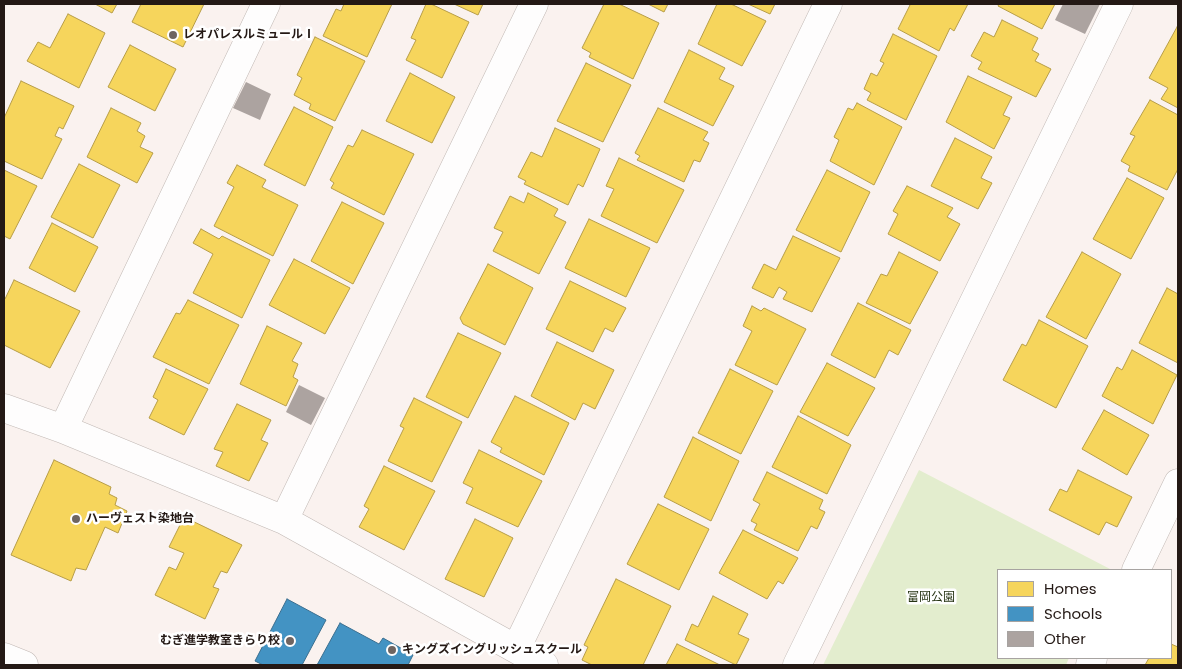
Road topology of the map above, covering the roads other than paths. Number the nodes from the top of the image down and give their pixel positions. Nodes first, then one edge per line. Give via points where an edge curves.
1 (266, 4) edge
2 (534, 4) edge
3 (828, 4) edge
4 (1119, 4) edge
5 (4, 408) edge
6 (63, 429) junction
7 (1178, 483) edge
8 (284, 520) junction
9 (1136, 569) edge
10 (516, 649) junction
11 (4, 656) edge
12 (24, 665) edge
13 (544, 665) edge
14 (797, 665) edge

1 - 6 street
2 - 8 street
3 - 10 street
4 - 14 street
5 - 6 street
6 - 8 street
7 - 9 street
8 - 10 street
10 - 13 street
11 - 12 street

